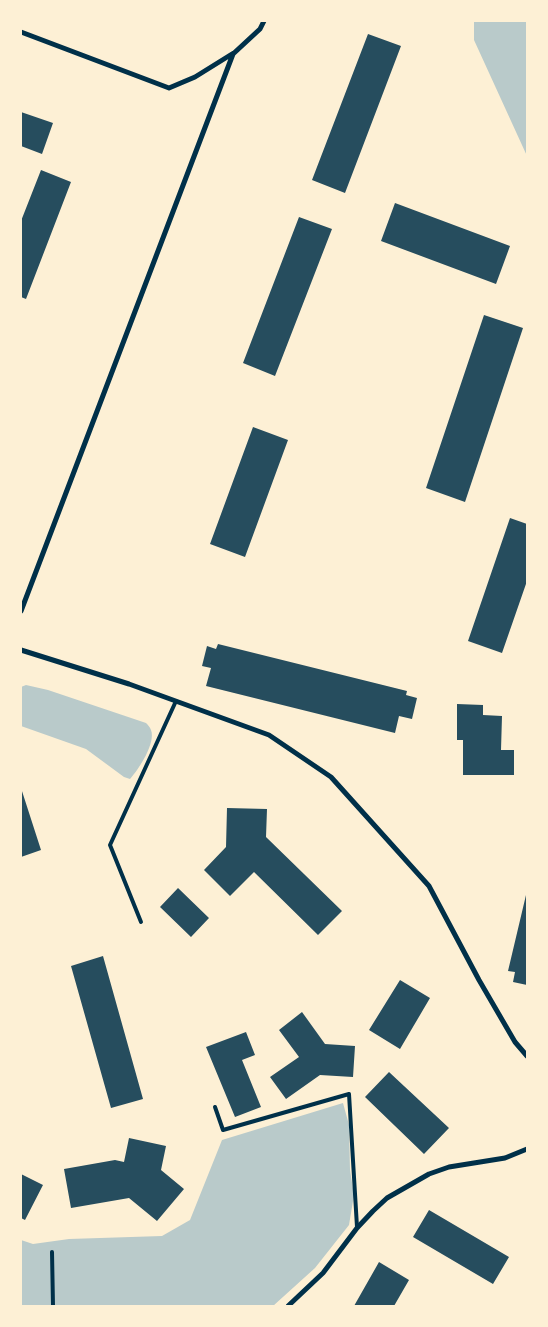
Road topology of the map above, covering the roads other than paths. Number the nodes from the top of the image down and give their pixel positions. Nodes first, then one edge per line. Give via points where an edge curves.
1 (264, 21) edge
2 (21, 32) edge
3 (233, 54) junction
4 (21, 612) edge
5 (21, 650) edge
6 (176, 701) junction
7 (141, 922) dead end
8 (527, 1056) edge
9 (215, 1108) dead end
10 (527, 1150) edge
11 (357, 1228) junction
12 (52, 1252) dead end
13 (53, 1306) edge
14 (288, 1306) edge

1 - 3 street via 260,30
2 - 3 street via 169,88
3 - 4 street
5 - 6 street
6 - 7 lane via 110,845
6 - 8 street via 269,735 331,777 429,886 479,980 515,1042
9 - 11 lane via 223,1130 349,1094
10 - 11 street via 505,1158 449,1167 429,1174 387,1198
11 - 14 street via 323,1273
12 - 13 lane

